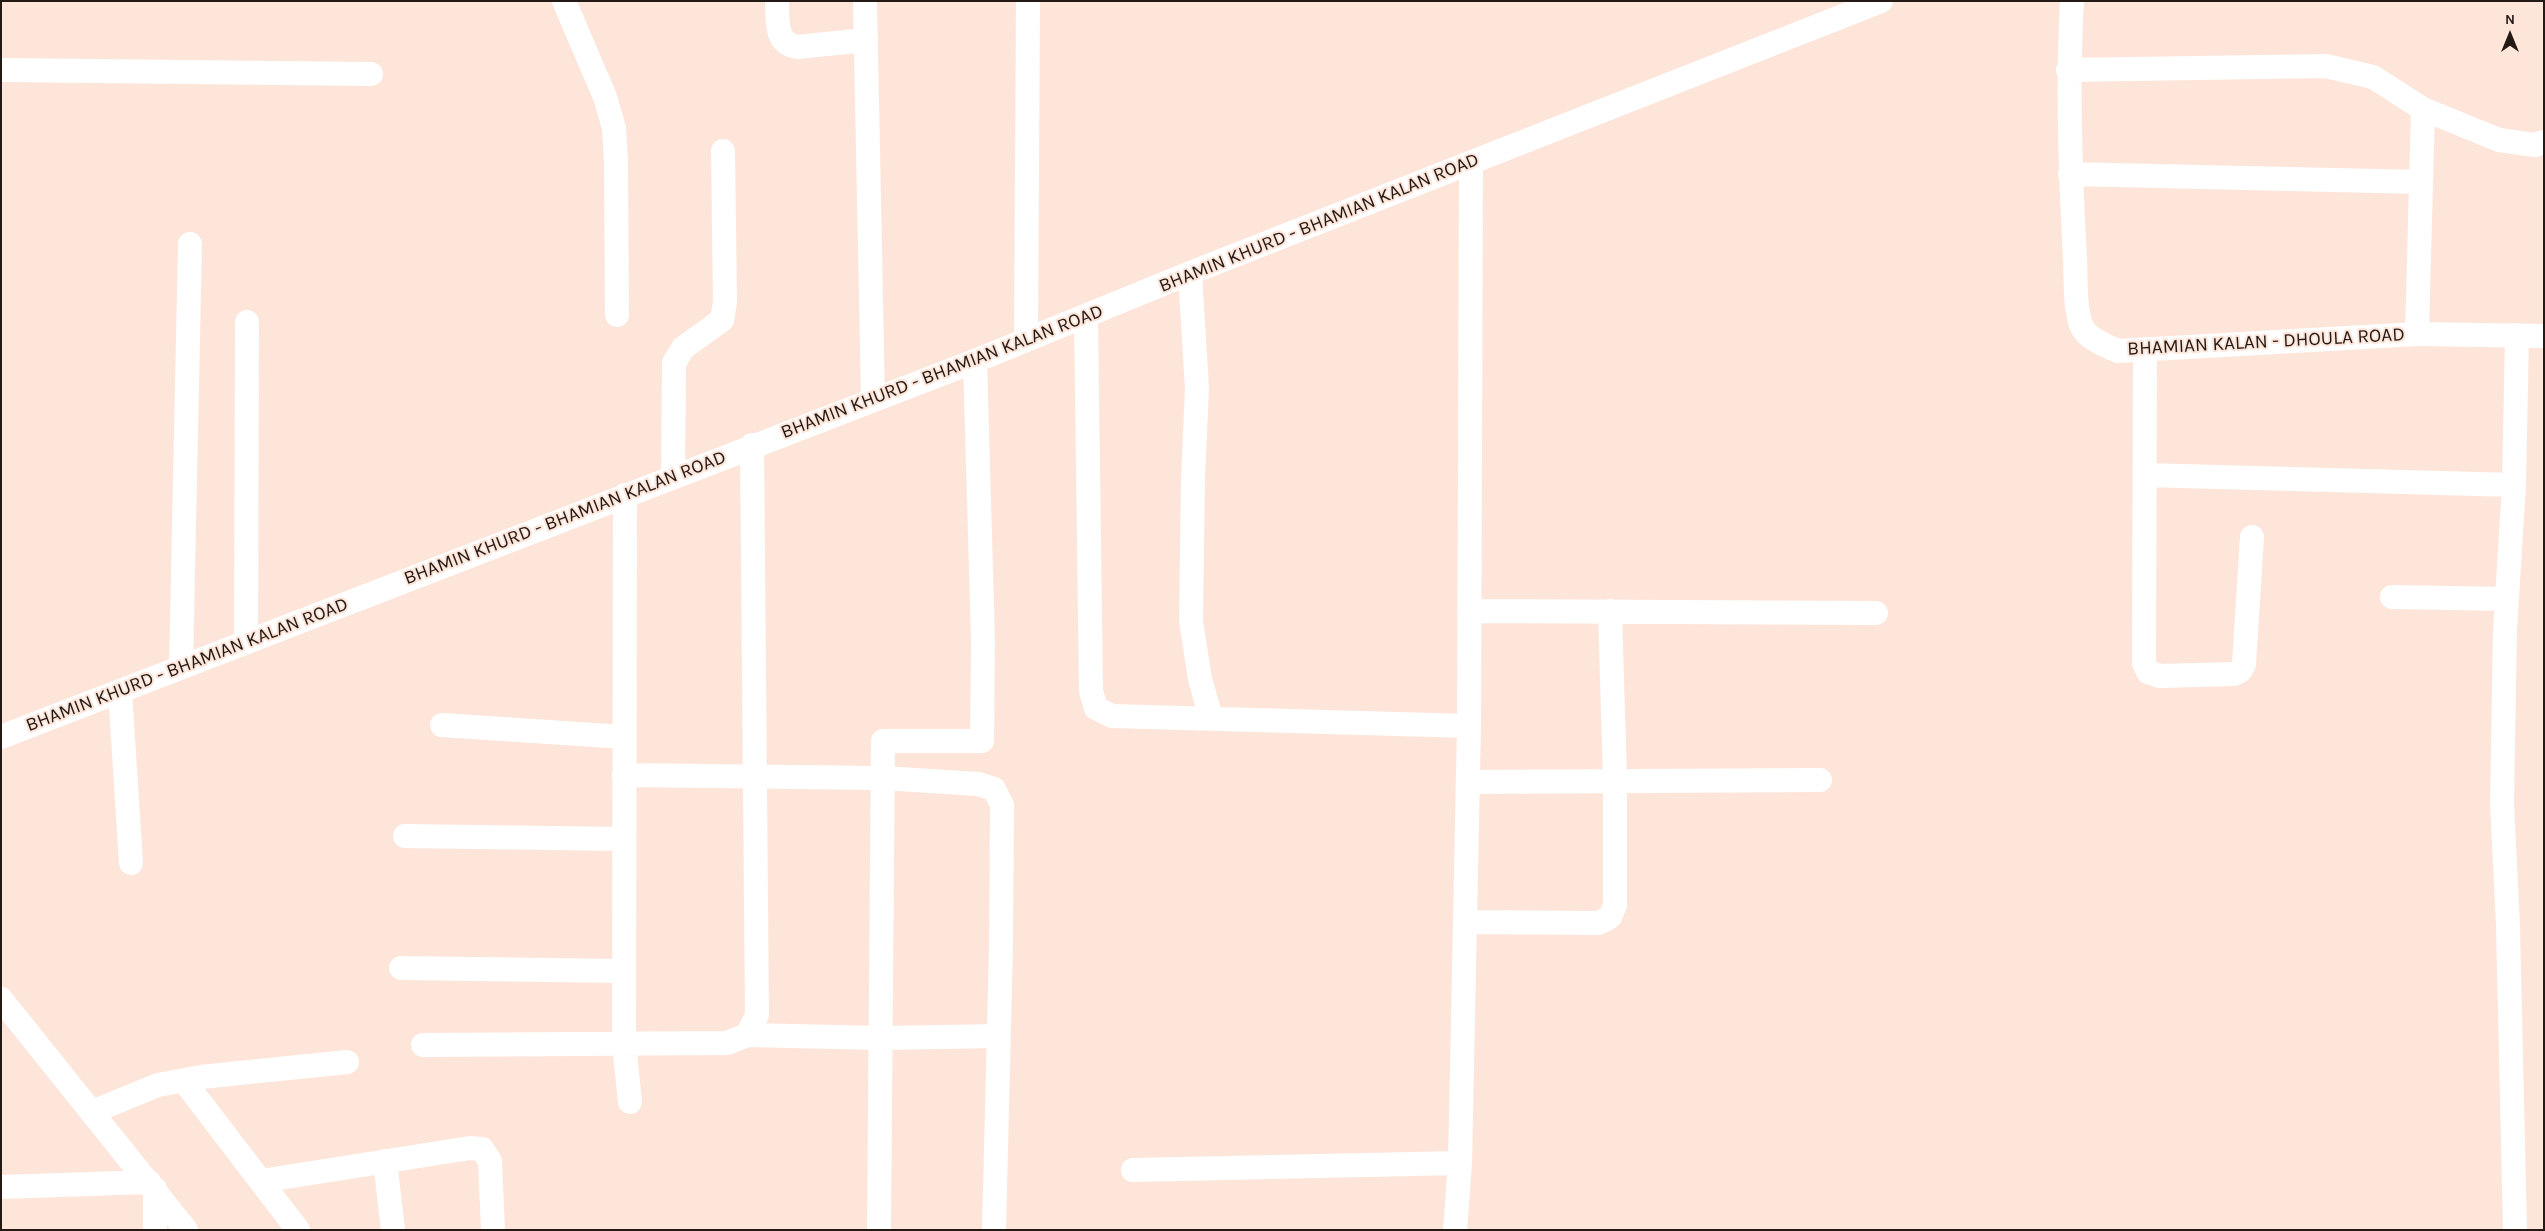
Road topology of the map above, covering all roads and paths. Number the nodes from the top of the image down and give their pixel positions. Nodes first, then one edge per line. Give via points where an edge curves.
1 (564, 1) edge
2 (777, 1) edge
3 (865, 1) edge
4 (1028, 1) edge
5 (1881, 1) edge
6 (2072, 1) edge
7 (866, 40) junction
8 (1, 70) edge
9 (2068, 70) junction
10 (371, 74) dead end
11 (2423, 109) junction
12 (2544, 142) edge
13 (723, 150) dead end
14 (1471, 163) junction
15 (2070, 174) junction
16 (2421, 182) junction
17 (190, 244) dead end
18 (1190, 273) junction
19 (617, 315) dead end
20 (1086, 318) junction
21 (247, 322) dead end
22 (2417, 334) junction
23 (2517, 335) junction
24 (2544, 336) edge
25 (1026, 340) junction
26 (2145, 349) junction
27 (975, 361) junction
28 (873, 399) junction
29 (752, 446) junction
30 (2145, 475) junction
31 (673, 476) junction
32 (2514, 484) junction
33 (625, 495) junction
34 (2252, 538) dead end
35 (2392, 597) dead end
36 (2507, 599) junction
37 (1470, 611) junction
38 (1610, 611) junction
39 (1876, 613) dead end
40 (246, 642) junction
41 (181, 667) junction
42 (120, 691) junction
43 (1211, 718) junction
44 (442, 725) dead end
45 (1469, 726) junction
46 (1, 737) edge
47 (624, 737) junction
48 (624, 775) junction
49 (756, 777) junction
50 (883, 778) junction
51 (1820, 780) dead end
52 (1615, 781) junction
53 (1468, 782) junction
54 (405, 836) dead end
55 (624, 839) junction
56 (131, 863) dead end
57 (1465, 922) junction
58 (401, 968) dead end
59 (624, 971) junction
60 (1, 999) edge
61 (747, 1035) junction
62 (998, 1036) junction
63 (881, 1038) junction
64 (624, 1044) junction
65 (423, 1045) dead end
66 (347, 1062) dead end
67 (184, 1081) junction
68 (630, 1102) dead end
69 (92, 1112) junction
70 (385, 1161) junction
71 (1460, 1163) junction
72 (1133, 1170) dead end
73 (261, 1181) junction
74 (152, 1185) junction
75 (1, 1187) edge
76 (154, 1230) edge
77 (186, 1230) edge
78 (298, 1230) edge
79 (393, 1230) edge
80 (493, 1230) edge
81 (879, 1230) edge
82 (994, 1230) edge
83 (1455, 1230) edge
84 (2515, 1230) edge

1 - 19 street via 605,97 614,128
2 - 7 street via 778,30 788,46
3 - 7 street
4 - 25 street
5 - 14 street, BHAMIN KHURD - BHAMIAN KALAN ROAD
6 - 9 street, BHAMIAN KALAN - DHOULA ROAD
7 - 28 street
8 - 10 street
9 - 11 street via 2326,66 2373,77
9 - 15 street, BHAMIAN KALAN - DHOULA ROAD
11 - 12 street via 2498,140 2535,145
11 - 16 street
13 - 31 street via 725,302 722,320 683,348 674,363
14 - 18 street, BHAMIN KHURD - BHAMIAN KALAN ROAD
14 - 37 street
15 - 16 street
15 - 26 street, BHAMIAN KALAN - DHOULA ROAD via 2078,305 2083,329 2098,342 2118,351
16 - 22 street
17 - 41 street
18 - 20 street, BHAMIN KHURD - BHAMIAN KALAN ROAD
18 - 43 street via 1198,389 1193,478 1192,621 1200,679
20 - 25 street, BHAMIN KHURD - BHAMIAN KALAN ROAD
20 - 43 street via 1091,691 1096,708 1112,716
21 - 40 street
22 - 23 street, BHAMIAN KALAN - DHOULA ROAD
22 - 26 street, BHAMIAN KALAN - DHOULA ROAD
23 - 24 street, BHAMIAN KALAN - DHOULA ROAD
23 - 32 street
25 - 27 street, BHAMIN KHURD - BHAMIAN KALAN ROAD
26 - 30 street
27 - 28 street, BHAMIN KHURD - BHAMIAN KALAN ROAD
27 - 50 street via 983,640 982,741 882,741
28 - 29 street, BHAMIN KHURD - BHAMIAN KALAN ROAD
29 - 31 street, BHAMIN KHURD - BHAMIAN KALAN ROAD
29 - 49 street
30 - 32 street
30 - 34 street via 2144,663 2148,672 2160,676 2234,674 2240,671 2244,664
31 - 33 street, BHAMIN KHURD - BHAMIAN KALAN ROAD
32 - 36 street
33 - 40 street, BHAMIN KHURD - BHAMIAN KALAN ROAD
33 - 47 street
35 - 36 street
36 - 84 street via 2502,803
37 - 38 street
37 - 45 street
38 - 39 street
38 - 52 street
40 - 41 street, BHAMIN KHURD - BHAMIAN KALAN ROAD
41 - 42 street, BHAMIN KHURD - BHAMIAN KALAN ROAD
42 - 46 street, BHAMIN KHURD - BHAMIAN KALAN ROAD
42 - 56 street
43 - 45 street
44 - 47 street
45 - 53 street
47 - 48 street
48 - 49 street
48 - 55 street
49 - 50 street
49 - 61 street via 758,1015
50 - 62 street via 978,784 994,789 1002,804
50 - 63 street
51 - 52 street
52 - 53 street
52 - 57 street via 1615,905 1610,917 1599,923
53 - 57 street
54 - 55 street
55 - 59 street
57 - 71 street
58 - 59 street
59 - 64 street
60 - 69 street
61 - 63 street
61 - 64 street via 726,1043
62 - 63 street
62 - 82 street
63 - 81 street
64 - 65 street
64 - 68 street
66 - 67 street
67 - 69 street via 158,1086
67 - 73 street
69 - 74 street
70 - 73 street
70 - 79 street
70 - 80 street via 482,1149 490,1161
71 - 72 street
71 - 83 street
73 - 78 street
74 - 75 street
74 - 76 street
74 - 77 street

